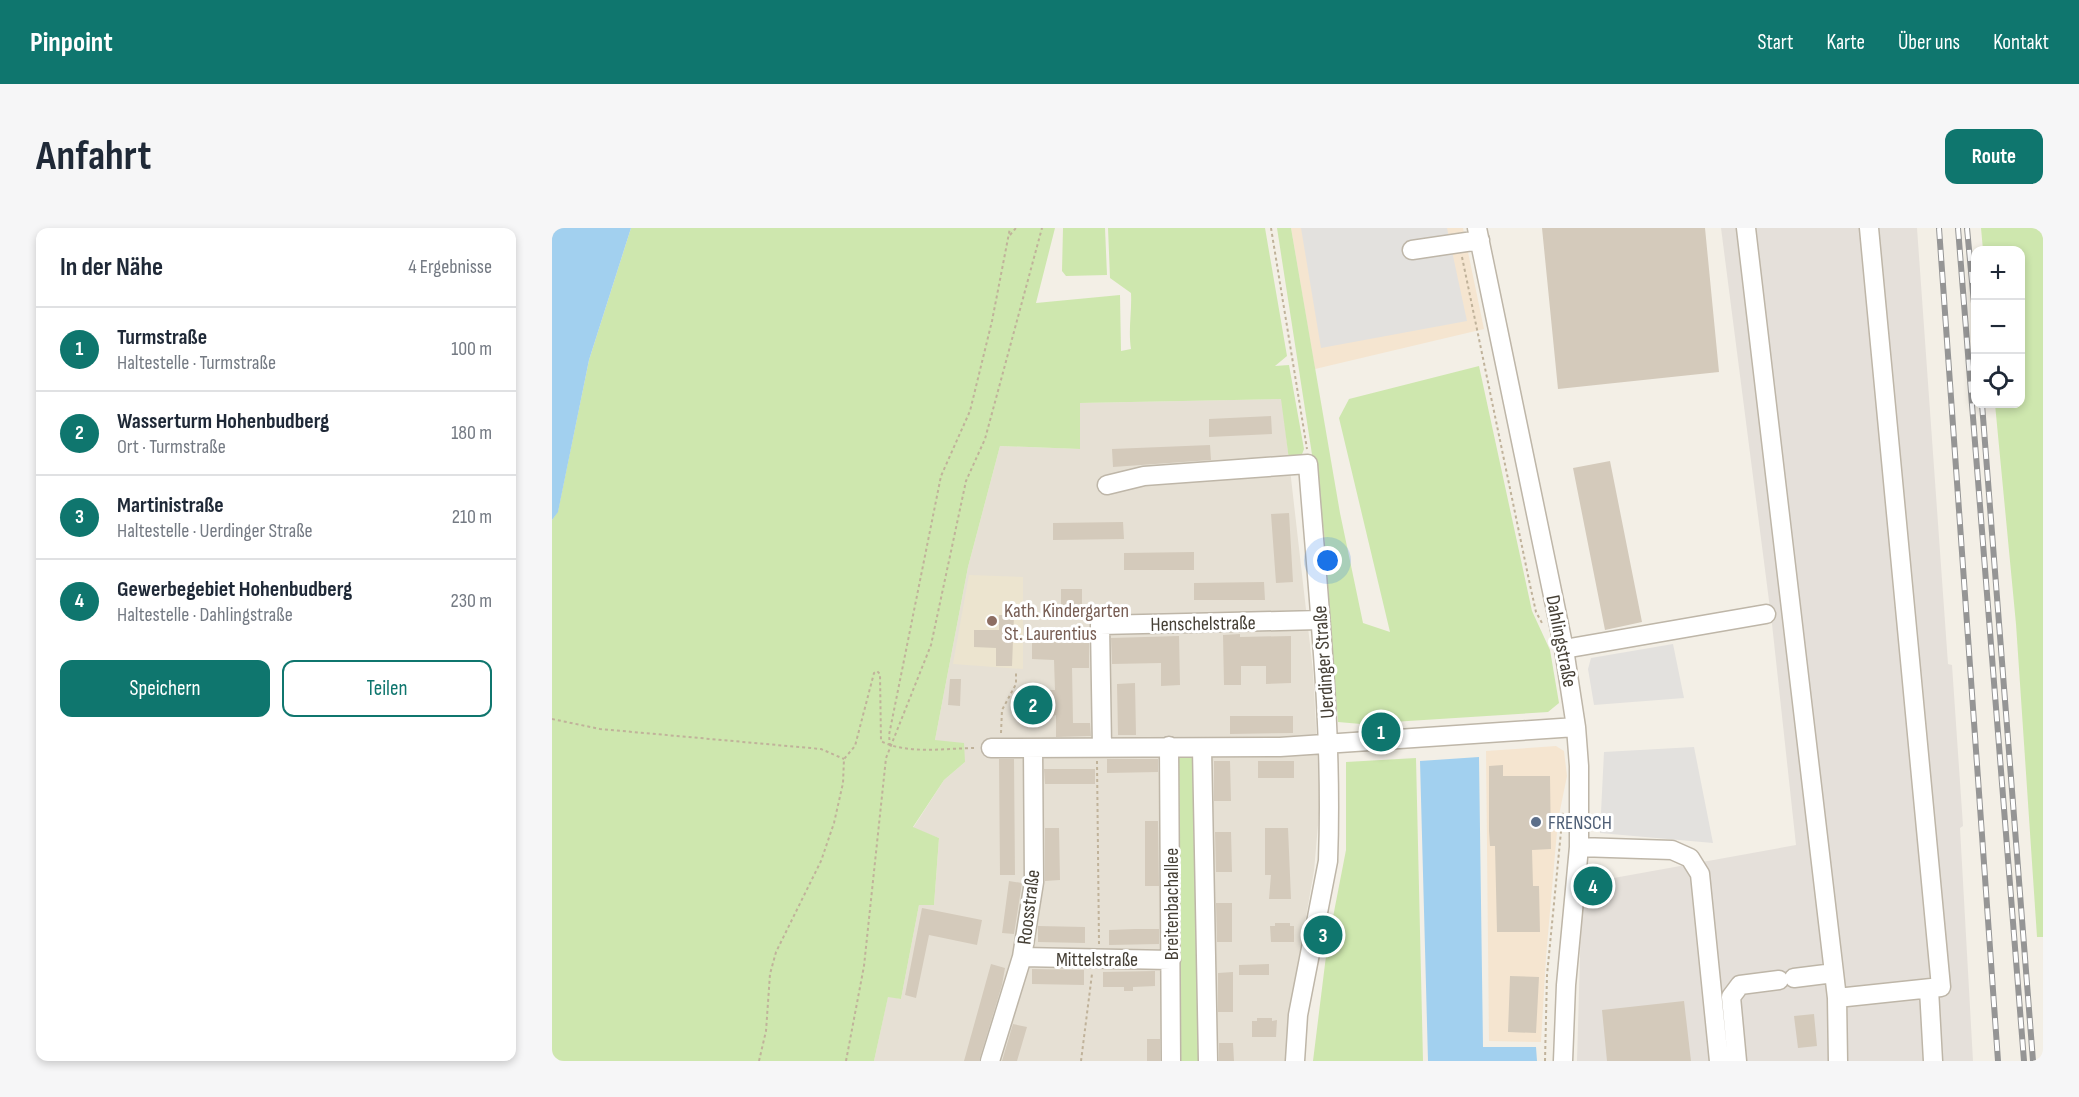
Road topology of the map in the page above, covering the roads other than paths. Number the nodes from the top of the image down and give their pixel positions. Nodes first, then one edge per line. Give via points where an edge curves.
1 (1746, 228) edge
2 (1869, 228) edge
3 (1479, 234) edge
4 (1412, 250) dead end
5 (1107, 485) dead end
6 (1766, 614) dead end
7 (1320, 620) junction
8 (1564, 650) junction
9 (1576, 727) junction
10 (1329, 743) junction
11 (1169, 746) junction
12 (1100, 747) junction
13 (995, 748) road end
14 (1033, 748) junction
15 (1202, 748) junction
16 (1579, 847) junction
17 (1022, 957) junction
18 (1171, 960) junction
19 (1834, 973) junction
20 (1740, 985) junction
21 (1929, 988) junction
22 (1837, 998) junction
23 (990, 1061) edge
24 (1172, 1061) edge
25 (1208, 1061) edge
26 (1295, 1061) edge
27 (1563, 1061) edge
28 (1719, 1061) edge
29 (1737, 1061) edge
30 (1748, 1061) edge
31 (1838, 1061) edge
32 (1933, 1061) edge

1 - 19 street
2 - 21 street via 1941,987
3 - 4 street via 1460,243
3 - 8 street, Dahlingstraße
5 - 7 street, Uerdinger Straße via 1144,476 1308,464
6 - 8 street
7 - 10 street, Uerdinger Straße
7 - 12 street, Henschelstraße via 1100,625
8 - 9 street, Dahlingstraße
9 - 10 street
9 - 16 street, Dahlingstraße
10 - 15 street
10 - 26 street, Uerdinger Straße via 1328,861 1298,1015
11 - 12 street
11 - 15 street
11 - 18 street, Breitenbachallee
12 - 14 street
13 - 14 street
14 - 17 street, Roosstraße via 1034,882
15 - 25 street, Breitenbachallee
16 - 27 street, Dahlingstraße
16 - 28 street via 1672,850 1690,858 1700,874
17 - 18 street, Mittelstraße
17 - 23 street, Roosstraße
18 - 24 street, Breitenbachallee
19 - 20 street
19 - 22 street
20 - 29 street via 1731,997
20 - 30 street
21 - 22 street
21 - 32 street
22 - 31 street

